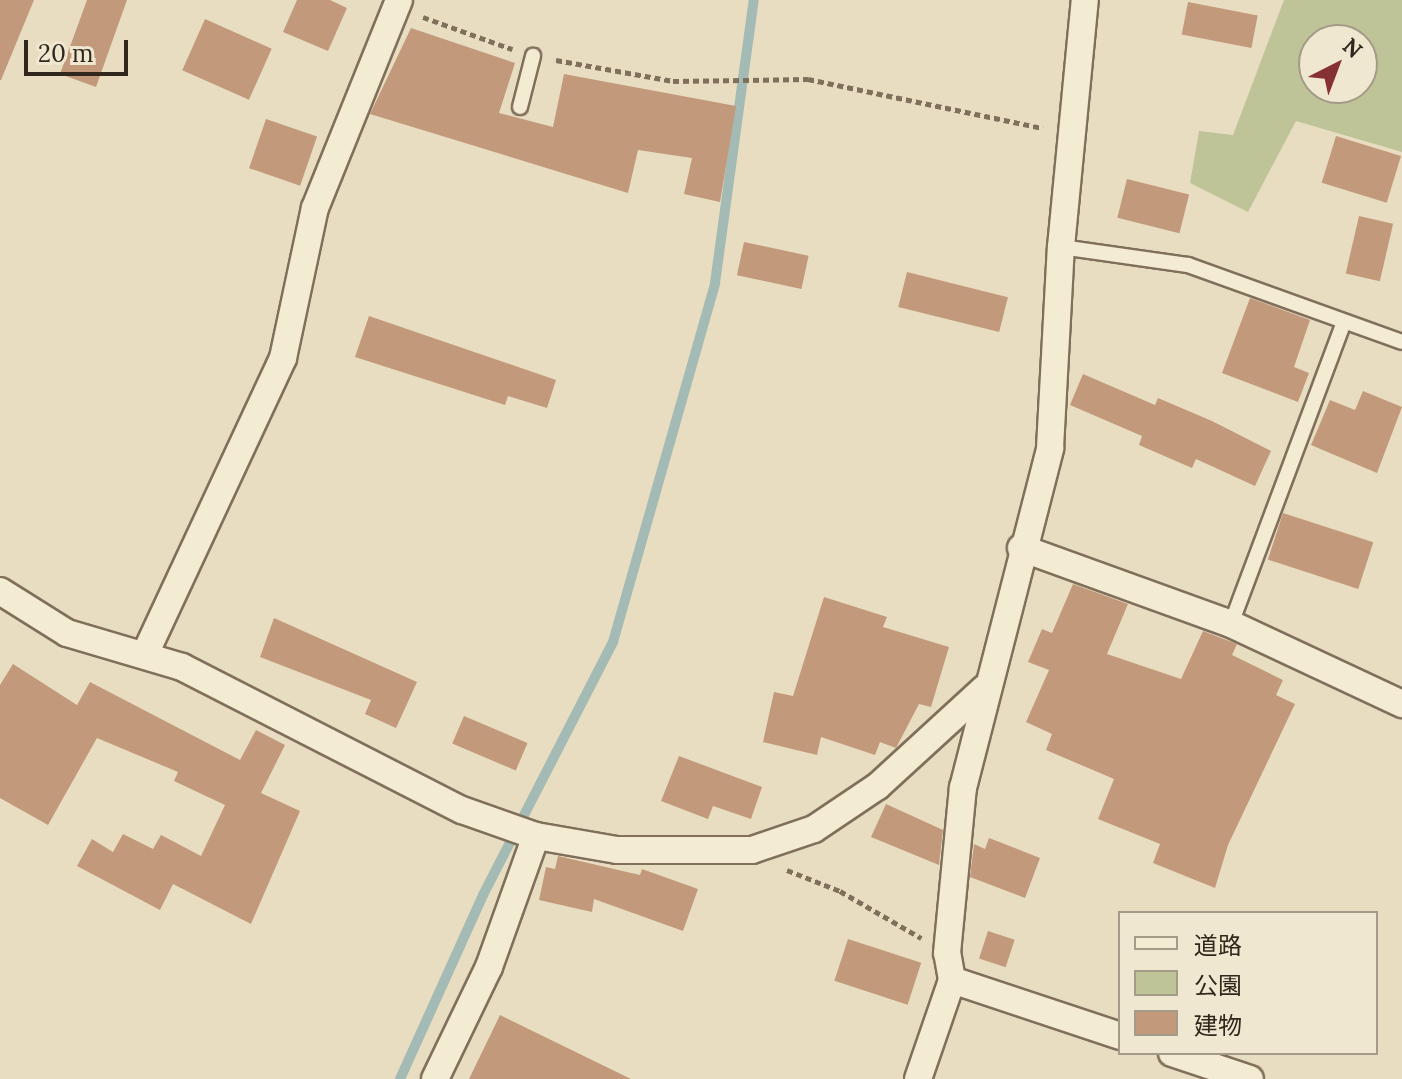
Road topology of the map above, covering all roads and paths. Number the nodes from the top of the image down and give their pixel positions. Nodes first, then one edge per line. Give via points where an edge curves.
1 (1085, 0) edge
2 (397, 3) edge
3 (533, 56) junction
4 (520, 107) dead end
5 (1072, 134) junction
6 (1061, 247) junction
7 (1344, 322) junction
8 (1402, 342) edge
9 (1021, 548) junction
10 (0, 591) edge
11 (1231, 624) junction
12 (146, 652) junction
13 (984, 689) junction
14 (1402, 704) edge
15 (536, 836) junction
16 (752, 850) junction
17 (947, 953) junction
18 (952, 980) junction
19 (1118, 1035) edge
20 (1178, 1055) edge
21 (435, 1079) edge
22 (918, 1079) edge
23 (1250, 1079) edge

1 - 5 street
2 - 3 path
2 - 12 street via 315,208 283,358
3 - 4 lane
3 - 5 path via 673,81 808,79
5 - 6 street
6 - 7 lane via 1188,265
6 - 9 street via 1050,448
7 - 8 lane
7 - 11 lane
9 - 11 street
9 - 13 street
10 - 12 street via 67,633
11 - 14 street
12 - 15 street via 462,810
13 - 16 street via 856,801 814,829
13 - 17 street via 963,788
15 - 16 street via 617,850
15 - 21 street via 489,967
16 - 17 path via 840,891
17 - 18 street
18 - 19 street
18 - 22 street
20 - 23 street

